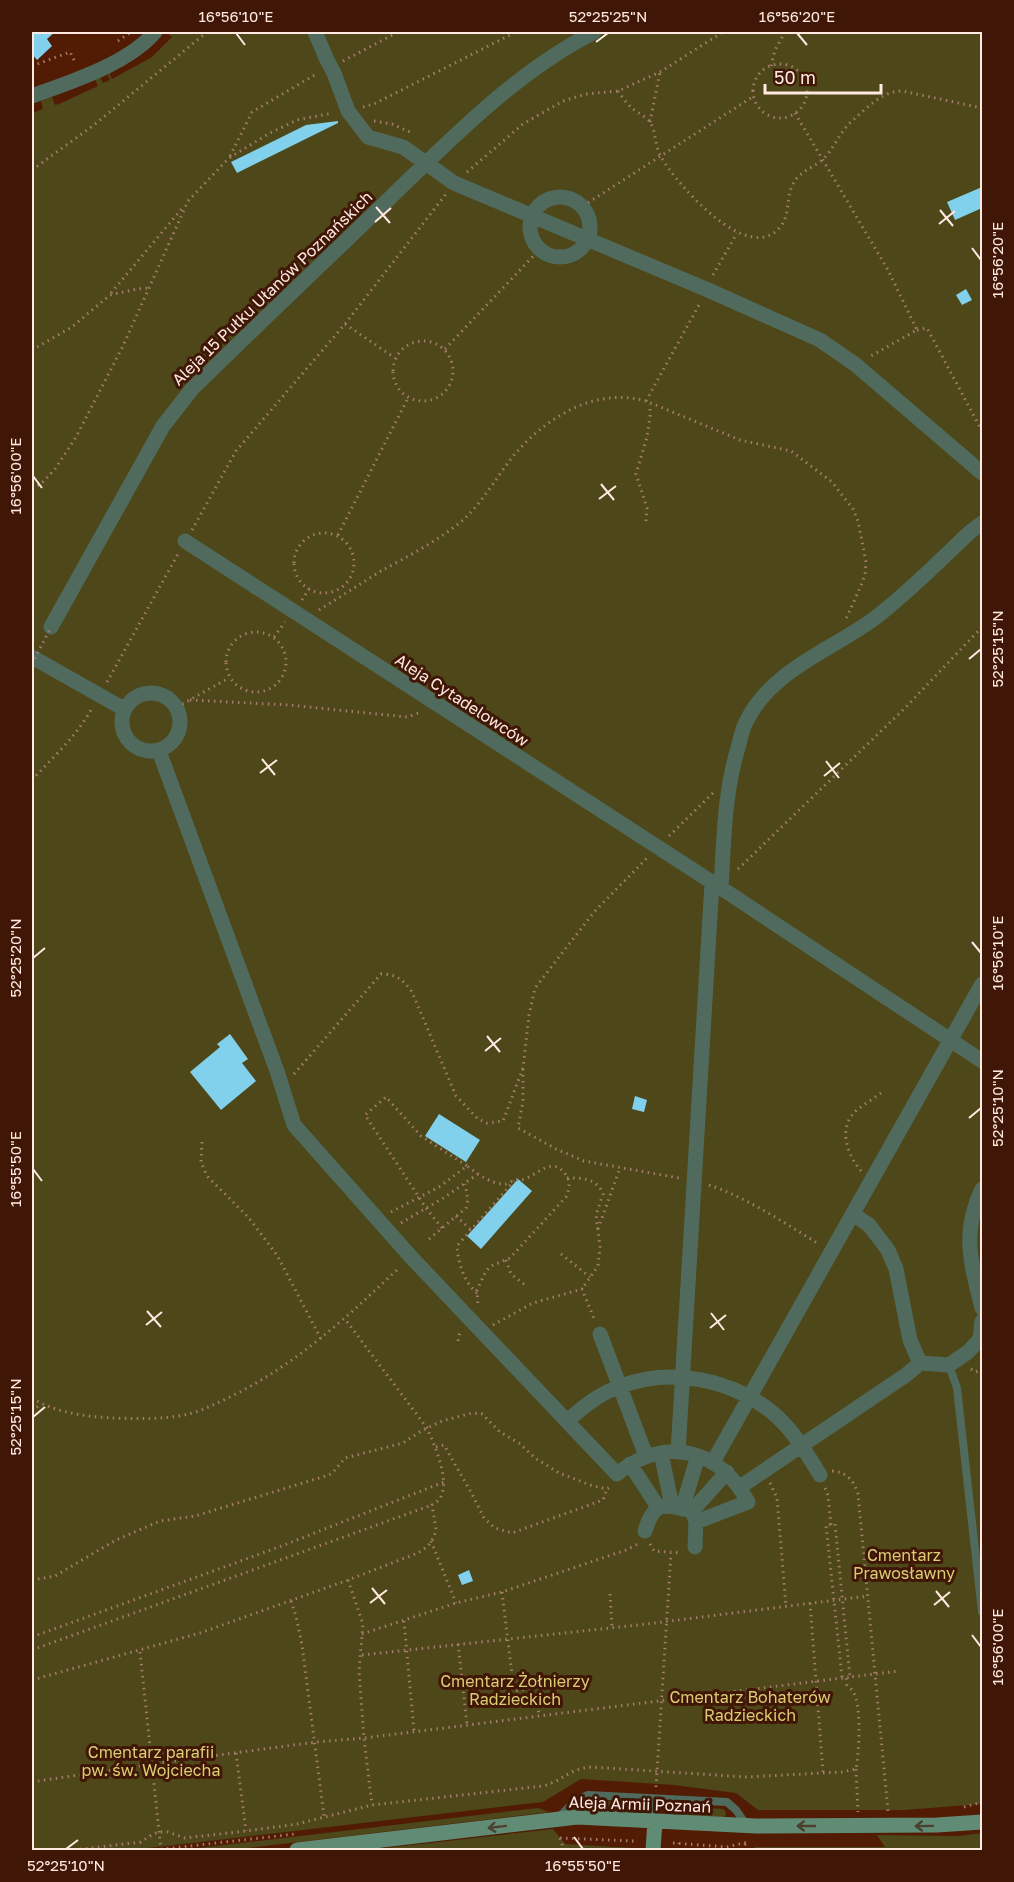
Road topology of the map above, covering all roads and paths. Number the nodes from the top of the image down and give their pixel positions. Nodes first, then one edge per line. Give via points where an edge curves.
1 (207, 32) edge
2 (315, 32) edge
3 (397, 32) edge
4 (516, 32) edge
5 (594, 32) edge
6 (723, 32) edge
7 (785, 32) edge
8 (151, 33) edge
9 (32, 66) edge
10 (771, 66) junction
11 (330, 67) junction
12 (660, 72) junction
13 (82, 77) junction
14 (618, 91) junction
15 (32, 96) edge
16 (754, 96) junction
17 (982, 108) edge
18 (348, 111) junction
19 (795, 113) junction
20 (650, 122) junction
21 (660, 156) junction
22 (230, 158) junction
23 (823, 159) junction
24 (427, 163) junction
25 (32, 170) edge
26 (454, 183) junction
27 (188, 201) junction
28 (583, 206) junction
29 (531, 215) junction
30 (737, 233) junction
31 (589, 239) junction
32 (539, 250) junction
33 (149, 288) junction
34 (708, 290) junction
35 (110, 295) junction
36 (345, 324) junction
37 (916, 330) junction
38 (445, 349) junction
39 (32, 350) edge
40 (395, 358) junction
41 (856, 365) junction
42 (408, 398) junction
43 (646, 401) junction
44 (650, 404) junction
45 (982, 431) edge
46 (982, 473) edge
47 (32, 488) edge
48 (646, 521) dead end
49 (982, 523) edge
50 (338, 536) junction
51 (185, 541) junction
52 (340, 589) junction
53 (344, 594) junction
54 (303, 619) junction
55 (51, 627) joint
56 (982, 627) edge
57 (844, 638) junction
58 (32, 657) edge
59 (32, 664) edge
60 (229, 678) junction
61 (100, 695) junction
62 (183, 703) junction
63 (434, 704) junction
64 (124, 709) junction
65 (159, 751) junction
66 (729, 777) junction
67 (32, 780) edge
68 (657, 848) junction
69 (716, 886) junction
70 (982, 984) edge
71 (951, 1040) junction
72 (982, 1061) edge
73 (523, 1068) junction
74 (282, 1087) junction
75 (881, 1093) dead end
76 (202, 1142) dead end
77 (467, 1166) junction
78 (620, 1168) junction
79 (478, 1174) junction
80 (567, 1178) junction
81 (516, 1179) junction
82 (872, 1179) junction
83 (695, 1180) junction
84 (465, 1183) junction
85 (982, 1188) edge
86 (419, 1197) junction
87 (426, 1208) junction
88 (853, 1214) junction
89 (456, 1216) junction
90 (378, 1218) junction
91 (398, 1224) dead end
92 (442, 1228) junction
93 (471, 1230) junction
94 (598, 1230) junction
95 (429, 1239) dead end
96 (832, 1252) junction
97 (561, 1254) dead end
98 (411, 1257) junction
99 (506, 1260) junction
100 (590, 1277) junction
101 (525, 1285) dead end
102 (582, 1289) junction
103 (477, 1293) junction
104 (478, 1304) dead end
105 (982, 1308) edge
106 (591, 1309) dead end
107 (345, 1319) junction
108 (982, 1321) edge
109 (484, 1333) junction
110 (600, 1334) dead end
111 (321, 1339) junction
112 (920, 1363) junction
113 (949, 1365) junction
114 (682, 1377) junction
115 (620, 1386) junction
116 (750, 1397) junction
117 (32, 1398) edge
118 (41, 1404) junction
119 (32, 1411) edge
120 (567, 1421) junction
121 (427, 1428) junction
122 (801, 1444) junction
123 (436, 1448) junction
124 (678, 1452) junction
125 (661, 1453) junction
126 (646, 1456) junction
127 (698, 1456) junction
128 (713, 1462) junction
129 (630, 1464) junction
130 (727, 1472) junction
131 (617, 1474) junction
132 (820, 1475) joint
133 (444, 1482) junction
134 (740, 1487) junction
135 (607, 1489) junction
136 (828, 1494) dead end
137 (777, 1498) dead end
138 (432, 1505) junction
139 (680, 1511) junction
140 (831, 1525) junction
141 (645, 1539) junction
142 (431, 1541) junction
143 (688, 1550) joint
144 (671, 1553) junction
145 (32, 1580) edge
146 (348, 1580) junction
147 (502, 1592) junction
148 (610, 1594) dead end
149 (868, 1596) junction
150 (834, 1600) junction
151 (842, 1600) junction
152 (291, 1601) junction
153 (456, 1603) junction
154 (810, 1603) junction
155 (786, 1606) junction
156 (982, 1612) edge
157 (667, 1620) junction
158 (404, 1621) junction
159 (612, 1627) junction
160 (362, 1634) junction
161 (32, 1637) edge
162 (507, 1639) junction
163 (458, 1644) junction
164 (32, 1650) edge
165 (407, 1650) junction
166 (140, 1651) junction
167 (362, 1654) junction
168 (899, 1671) dead end
169 (876, 1674) junction
170 (534, 1677) dead end
171 (846, 1677) junction
172 (32, 1680) edge
173 (816, 1681) junction
174 (535, 1688) junction
175 (662, 1699) junction
176 (540, 1715) junction
177 (467, 1724) junction
178 (414, 1731) junction
179 (364, 1738) junction
180 (315, 1742) junction
181 (236, 1753) junction
182 (152, 1764) junction
183 (856, 1769) junction
184 (657, 1772) junction
185 (823, 1772) junction
186 (32, 1782) edge
187 (656, 1788) dead end
188 (656, 1799) junction
189 (372, 1804) junction
190 (858, 1813) dead end
191 (888, 1813) dead end
192 (324, 1816) junction
193 (557, 1819) junction
194 (655, 1821) junction
195 (982, 1822) edge
196 (246, 1830) junction
197 (159, 1832) junction
198 (748, 1834) junction
199 (634, 1841) dead end
200 (756, 1841) dead end
201 (672, 1843) dead end
202 (679, 1844) junction
203 (161, 1850) edge
204 (74, 1851) edge
205 (297, 1851) edge
206 (564, 1851) edge
207 (653, 1851) edge
208 (678, 1851) edge
209 (742, 1851) edge

1 - 25 path via 94,125
2 - 11 street
3 - 11 path
4 - 18 path via 374,104
5 - 24 street, Aleja 15 Pułku Ułanów Poznańskich via 521,78
6 - 12 path
7 - 10 path
8 - 13 street via 124,56
9 - 13 path via 70,52
10 - 16 path via 757,78
10 - 19 path via 790,66 804,78 806,98
11 - 18 street
11 - 22 path via 252,112
12 - 14 path
12 - 20 path
13 - 15 street
14 - 20 path via 631,108
14 - 26 path via 563,101 523,124
16 - 19 path via 770,116
16 - 21 path
17 - 23 path via 891,91 839,134
18 - 22 path via 297,120
18 - 24 street via 368,136 403,147
19 - 23 path
20 - 21 path
21 - 28 path
21 - 30 path via 700,206
22 - 27 path
23 - 30 path via 803,171 792,186 780,227 769,235 756,237
23 - 37 path via 888,270
24 - 26 street
24 - 55 street, Aleja 15 Pułku Ułanów Poznańskich via 192,389 163,426
26 - 29 street
26 - 36 path
27 - 33 path
27 - 35 path
28 - 29 street via 570,198 555,196 541,203
28 - 31 street via 591,222
29 - 31 street
29 - 32 street via 531,240
30 - 34 path
31 - 32 street via 580,251 567,258 552,257
31 - 34 street
32 - 38 path
33 - 35 path
33 - 47 path via 76,437 56,469
34 - 41 street via 820,340
34 - 43 path
35 - 39 path via 72,327
36 - 40 path
36 - 51 path via 236,451
37 - 41 path
37 - 45 path via 927,328
38 - 40 path via 432,341 417,341 404,347
38 - 42 path via 452,361 453,376 447,389 436,398
40 - 42 path via 392,373 397,388
41 - 46 street
42 - 50 path
43 - 44 path
43 - 53 path via 595,399 550,422 514,455 463,520
44 - 48 path via 651,416 636,474 647,508
44 - 57 path via 740,440 791,451 832,482 846,498 858,521 866,562 865,575 845,620
49 - 57 street via 897,600
50 - 52 path via 349,545 354,558 350,579
50 - 52 path via 323,532 308,537 297,549 294,564 298,579 309,589 322,593
51 - 54 street, Aleja Cytadelowców
51 - 61 path
52 - 53 path
53 - 54 path
54 - 63 street, Aleja Cytadelowców
55 - 59 path, bridge
56 - 69 path via 905,708
57 - 66 street via 808,659 769,690 754,708 745,723
58 - 61 street
60 - 60 path via 240,689 255,693 270,690 282,679 284,649 273,637 258,632 242,635 230,646 225,662
60 - 62 path
61 - 64 street
61 - 67 path via 85,721
62 - 63 path via 289,705 407,717 430,710
62 - 64 street via 150,692 134,697
62 - 65 street via 174,741
63 - 68 street, Aleja Cytadelowców
64 - 65 street via 121,726 128,741 142,751
65 - 74 street
66 - 68 path
66 - 69 street
68 - 69 street, Aleja Cytadelowców
68 - 73 path via 594,912 535,988
69 - 71 street, Aleja Cytadelowców
69 - 83 street
70 - 71 street
71 - 72 street, Aleja Cytadelowców
71 - 82 street
73 - 74 path via 503,1121 487,1123 478,1119 456,1096 412,992 402,979 381,974
73 - 78 path via 524,1101 518,1128 584,1161
74 - 90 street via 294,1125
75 - 82 path via 856,1110 845,1128 854,1161
76 - 111 path via 201,1162 207,1176 268,1242
77 - 79 path
77 - 86 path
77 - 86 path via 421,1136 386,1097 365,1115
78 - 83 path
78 - 94 path
79 - 81 path via 506,1184
79 - 84 path
80 - 81 path via 561,1170 550,1166 525,1179
80 - 94 path via 586,1178 602,1190 596,1215
80 - 99 path via 566,1197
81 - 93 path
82 - 88 street
83 - 96 path via 755,1206
83 - 114 street
84 - 87 path
84 - 89 path via 466,1208
85 - 105 street via 970,1225 969,1256
86 - 87 path
86 - 90 path
87 - 91 path
87 - 92 path
88 - 96 street
88 - 112 street via 869,1225 888,1250 896,1269 910,1340
89 - 92 path
89 - 93 path
90 - 98 street
92 - 95 path
93 - 103 path via 457,1246 465,1279
94 - 100 path via 598,1266
96 - 116 street
97 - 100 path
98 - 107 path
98 - 109 street
99 - 101 path via 511,1274
99 - 103 path via 486,1271
100 - 102 path
102 - 106 path
102 - 109 path via 533,1303
103 - 104 path
107 - 111 path
107 - 121 path
108 - 113 street via 980,1339
109 - 120 street
110 - 115 street
111 - 118 path via 243,1391 204,1410 180,1416 91,1417
112 - 113 street
112 - 122 street
113 - 156 lane via 957,1388
114 - 115 street via 639,1380
114 - 116 street via 707,1380
114 - 124 street
115 - 120 street via 582,1407
115 - 126 street
116 - 122 street via 773,1413
116 - 128 street
117 - 118 path
118 - 119 path
120 - 131 street
121 - 123 path
121 - 135 path via 459,1415 482,1414 500,1432 559,1473
121 - 145 path via 404,1443 345,1458 328,1475 195,1516 160,1521 116,1540 55,1576
122 - 132 street
122 - 134 street
123 - 133 path
123 - 135 path via 444,1445 483,1518 495,1528 512,1533 603,1500
124 - 125 street
124 - 127 street
125 - 126 street
125 - 139 street
126 - 129 street
127 - 128 street
127 - 139 street
128 - 130 street
129 - 131 street
129 - 139 street
130 - 134 street
130 - 139 street
131 - 135 path
132 - 149 path via 837,1471 856,1486
133 - 138 path via 442,1496
133 - 161 path
134 - 139 street via 748,1502
136 - 140 path
137 - 155 path
138 - 142 path via 436,1529
138 - 164 path
139 - 141 street via 650,1514
139 - 143 street
140 - 150 path via 826,1525
140 - 151 path via 835,1524
141 - 144 path via 654,1551
141 - 147 path via 626,1550
142 - 146 path via 418,1553
142 - 153 path
143 - 144 path
144 - 157 path
146 - 152 path
146 - 160 path via 363,1624
147 - 153 path
147 - 162 path
148 - 159 path
149 - 151 path
149 - 169 path
150 - 151 path
150 - 154 path
150 - 171 path
151 - 171 path
152 - 166 path
152 - 180 path via 302,1645
153 - 158 path
154 - 155 path
154 - 173 path
155 - 157 path
157 - 159 path
157 - 175 path
158 - 160 path
158 - 165 path
159 - 162 path
160 - 167 path
162 - 163 path
162 - 174 path via 514,1691
163 - 165 path
163 - 177 path
165 - 167 path
165 - 178 path
166 - 172 path
166 - 182 path
167 - 179 path via 359,1671
168 - 169 path
169 - 171 path
169 - 191 path
170 - 174 path
171 - 173 path
171 - 183 path via 856,1698 860,1743
173 - 175 path
173 - 185 path
174 - 176 path
175 - 176 path
175 - 184 path
176 - 177 path
177 - 178 path
178 - 179 path
179 - 180 path
179 - 189 path
180 - 181 path
180 - 192 path
181 - 182 path
181 - 196 path
182 - 186 path
182 - 197 path
183 - 185 path
183 - 190 path
184 - 185 path via 746,1777
184 - 187 path
184 - 189 path via 579,1768 543,1786
188 - 193 lane via 588,1795 575,1801
188 - 194 lane
188 - 198 lane via 727,1802 736,1810
189 - 192 path
192 - 196 path via 297,1824
193 - 194 street, Aleja Armii Poznań
193 -> 205 street, Aleja Armii Poznań
194 - 198 street, Aleja Armii Poznań
194 - 207 street
195 -> 198 street, Aleja Armii Poznań
196 - 197 path via 185,1838
197 - 203 path
197 - 204 path via 141,1842
198 - 200 path
198 - 202 path via 727,1847
198 - 209 path
199 - 206 path via 560,1838
201 - 202 path
202 - 208 path

